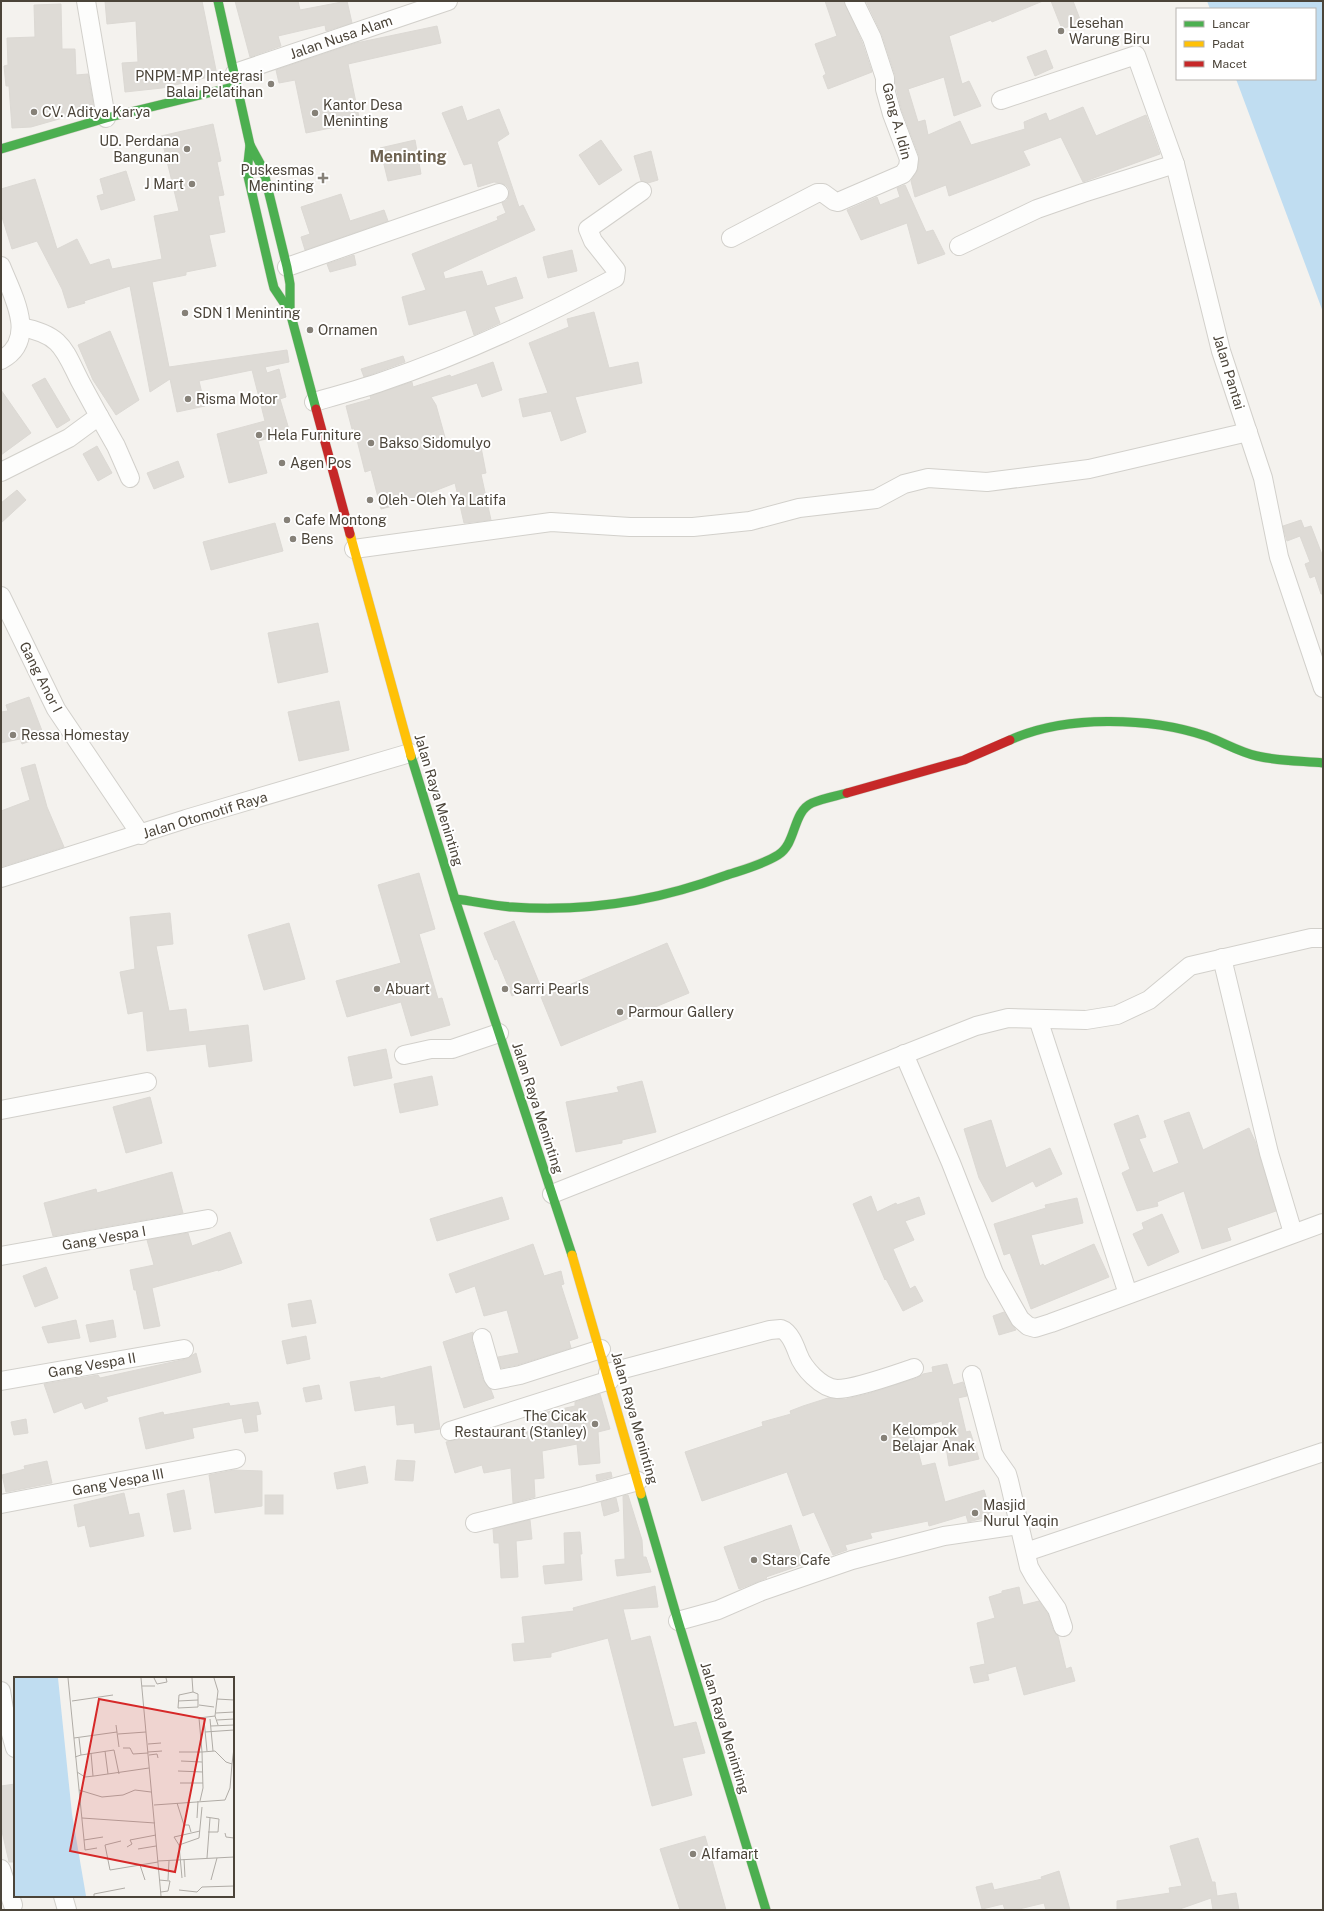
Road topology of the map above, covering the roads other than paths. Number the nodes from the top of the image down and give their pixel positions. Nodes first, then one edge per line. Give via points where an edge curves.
1 (86, 1) edge
2 (218, 1) edge
3 (854, 1) edge
4 (444, 2) edge
5 (236, 80) junction
6 (1001, 100) dead end
7 (106, 118) junction
8 (250, 145) junction
9 (1, 149) edge
10 (1175, 164) junction
11 (642, 191) dead end
12 (499, 193) dead end
13 (731, 238) dead end
14 (959, 246) dead end
15 (1, 266) edge
16 (287, 267) junction
17 (290, 312) junction
18 (21, 327) junction
19 (1, 360) edge
20 (314, 402) junction
21 (99, 416) junction
22 (1248, 432) junction
23 (1, 472) edge
24 (130, 478) dead end
25 (354, 549) junction
26 (1, 596) edge
27 (1323, 688) edge
28 (410, 753) junction
29 (1323, 763) edge
30 (141, 835) junction
31 (1, 878) edge
32 (454, 899) junction
33 (1323, 938) edge
34 (1222, 958) junction
35 (1038, 1019) junction
36 (499, 1033) junction
37 (904, 1054) junction
38 (404, 1055) dead end
39 (147, 1082) dead end
40 (1, 1110) edge
41 (552, 1194) junction
42 (208, 1220) dead end
43 (1323, 1223) edge
44 (1293, 1233) junction
45 (1, 1256) edge
46 (1128, 1294) junction
47 (482, 1338) dead end
48 (601, 1349) junction
49 (184, 1350) dead end
50 (914, 1368) dead end
51 (972, 1375) dead end
52 (609, 1377) junction
53 (1, 1381) edge
54 (450, 1431) dead end
55 (1323, 1452) edge
56 (236, 1459) dead end
57 (638, 1481) junction
58 (1, 1504) edge
59 (475, 1523) dead end
60 (1019, 1525) junction
61 (1026, 1552) junction
62 (678, 1621) junction
63 (1063, 1627) dead end
64 (1, 1691) edge
65 (14, 1744) edge
66 (1, 1869) edge
67 (63, 1897) edge
68 (13, 1905) dead end
69 (67, 1910) edge
70 (766, 1910) edge

1 - 7 street
2 - 5 main road, Jalan Raya Meninting
3 - 13 street, Gang A. Idin via 872,38 886,78 885,89 909,158 908,169 903,174 838,202 823,193 817,193
4 - 5 street, Jalan Nusa Alam
5 - 7 main road
5 - 8 main road, Jalan Raya Meninting
6 - 10 street, Jalan Pantai via 1136,55
7 - 9 main road
8 - 16 main road, Jalan Raya Meninting via 263,169
8 - 17 main road, Jalan Raya Meninting via 247,172 272,280 274,288
10 - 14 street via 1037,209
10 - 22 street, Jalan Pantai via 1221,351
11 - 20 street via 588,229 593,241 616,270 615,278 554,310 441,360 377,384
12 - 16 street
15 - 18 street via 19,312
16 - 17 main road, Jalan Raya Meninting
17 - 20 main road, Jalan Raya Meninting
18 - 19 street via 20,338 13,350
18 - 21 street via 43,333 65,351
20 - 25 main road, Jalan Raya Meninting
21 - 23 street via 69,438
21 - 24 street
22 - 25 street via 1089,469 987,482 928,478 904,484 876,498 799,508 750,521 693,527 630,527 551,522
22 - 27 street, Jalan Pantai via 1263,478 1279,557
25 - 28 main road, Jalan Raya Meninting
26 - 30 street, Gang Anor I via 60,716
28 - 30 street, Jalan Otomotif Raya via 186,819
28 - 32 main road, Jalan Raya Meninting
29 - 32 main road via 1256,756 1206,736 1164,725 1111,721 1060,726 1026,733 964,760 812,802 800,812 789,843 781,853 677,894 615,905 563,908 511,907
30 - 31 street, Jalan Otomotif Raya
32 - 36 main road, Jalan Raya Meninting
33 - 34 street via 1311,938
34 - 35 street via 1190,966 1149,1000 1117,1015 1086,1020
34 - 44 street via 1269,1154
35 - 37 street via 1008,1018 976,1026
35 - 46 street
36 - 38 street via 452,1049 431,1049
36 - 41 main road, Jalan Raya Meninting
37 - 41 street
37 - 46 street via 951,1163 994,1273 1020,1319 1035,1328
39 - 40 street
41 - 48 main road, Jalan Raya Meninting
42 - 45 street, Gang Vespa I
43 - 44 street
44 - 46 street
47 - 48 street via 495,1380 520,1375
48 - 52 main road, Jalan Raya Meninting
49 - 53 street, Gang Vespa II
50 - 52 street via 836,1389 809,1372 802,1364 787,1334 781,1329
51 - 60 street via 994,1454 1007,1474
52 - 54 street
52 - 57 main road, Jalan Raya Meninting
55 - 61 street
56 - 58 street, Gang Vespa III
57 - 59 street
57 - 62 main road, Jalan Raya Meninting
60 - 61 street
60 - 62 street via 944,1536 867,1556 807,1575 718,1610
61 - 63 street via 1034,1576 1057,1609
62 - 70 main road, Jalan Raya Meninting
64 - 65 street
66 - 68 street
67 - 69 street

